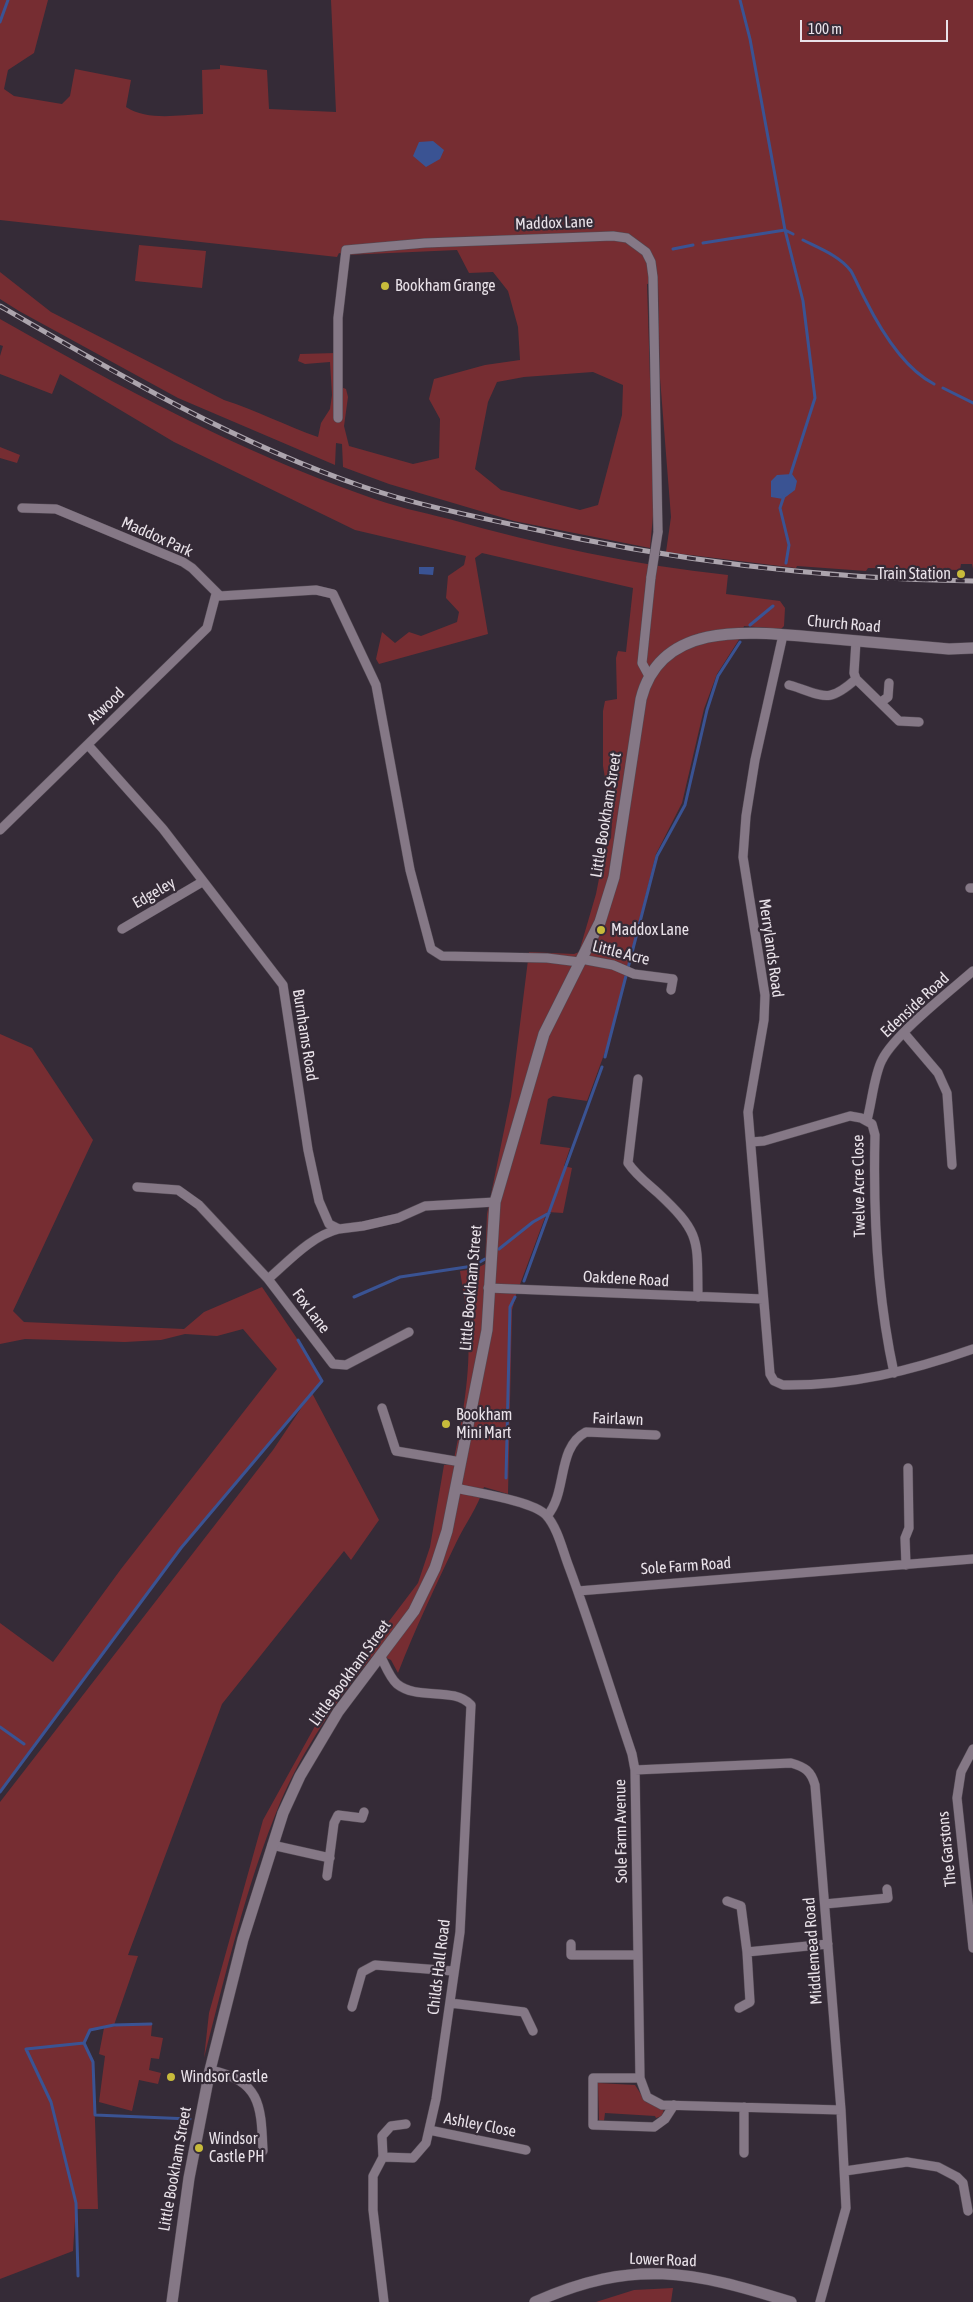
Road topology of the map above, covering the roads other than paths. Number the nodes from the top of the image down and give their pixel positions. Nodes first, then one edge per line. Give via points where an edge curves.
1 (338, 418) dead end
2 (22, 508) dead end
3 (216, 594) junction
4 (783, 635) junction
5 (712, 636) joint
6 (856, 641) junction
7 (973, 648) edge
8 (649, 676) junction
9 (856, 680) junction
10 (889, 683) dead end
11 (789, 685) dead end
12 (881, 702) junction
13 (919, 722) dead end
14 (88, 745) junction
15 (0, 830) edge
16 (202, 882) junction
17 (122, 929) dead end
18 (580, 961) junction
19 (973, 971) edge
20 (671, 990) dead end
21 (904, 1033) junction
22 (638, 1079) dead end
23 (867, 1120) junction
24 (750, 1142) junction
25 (952, 1165) dead end
26 (137, 1187) dead end
27 (495, 1202) junction
28 (339, 1228) junction
29 (268, 1279) junction
30 (488, 1288) junction
31 (698, 1297) junction
32 (763, 1299) junction
33 (409, 1332) dead end
34 (973, 1349) edge
35 (894, 1373) junction
36 (382, 1408) dead end
37 (656, 1436) dead end
38 (461, 1462) junction
39 (908, 1468) dead end
40 (456, 1488) junction
41 (547, 1516) junction
42 (973, 1559) edge
43 (906, 1565) junction
44 (578, 1592) junction
45 (381, 1657) junction
46 (973, 1749) edge
47 (635, 1770) junction
48 (364, 1812) dead end
49 (272, 1845) junction
50 (330, 1858) junction
51 (327, 1876) dead end
52 (887, 1889) dead end
53 (727, 1901) dead end
54 (825, 1904) junction
55 (571, 1944) dead end
56 (828, 1944) junction
57 (973, 1948) edge
58 (747, 1952) junction
59 (638, 1955) junction
60 (453, 1971) junction
61 (450, 2003) junction
62 (352, 2007) dead end
63 (739, 2008) dead end
64 (533, 2031) dead end
65 (210, 2070) junction
66 (640, 2078) junction
67 (674, 2105) junction
68 (744, 2107) junction
69 (841, 2110) junction
70 (406, 2124) dead end
71 (429, 2130) junction
72 (526, 2150) dead end
73 (263, 2151) dead end
74 (744, 2153) dead end
75 (383, 2157) junction
76 (845, 2171) junction
77 (968, 2211) dead end
78 (172, 2302) edge
79 (384, 2302) edge
80 (535, 2302) edge
81 (791, 2302) edge
82 (820, 2302) edge

1 - 8 street, Maddox Lane, bridge via 338,318 346,250 594,236 627,238 646,252 653,278 658,532 642,663
2 - 3 street, Maddox Park via 56,509 183,562
3 - 14 street, Atwood via 207,628
3 - 18 street via 230,596 316,590 332,594 376,686 410,870 431,949 442,956
4 - 5 street, Church Road via 742,632
4 - 6 street, Church Road
4 - 24 street, Merrylands Road via 755,760 743,840 746,880 765,995 764,1020 748,1112
5 - 8 street, Little Bookham Street via 677,648
6 - 7 street, Church Road
6 - 9 street
8 - 18 street, Little Bookham Street via 641,698 614,877 600,922
9 - 11 street via 841,693 830,697
9 - 12 street
10 - 12 street via 888,696
12 - 13 street via 899,721
14 - 15 street, Atwood
14 - 16 street, Burnhams Road via 162,829
16 - 17 street, Edgeley
16 - 28 street, Burnhams Road via 283,985 319,1201 327,1222
18 - 20 street, Little Acre via 609,964 630,972 673,979
18 - 27 street, Little Bookham Street via 544,1034
19 - 21 street, Edenside Road
21 - 23 street, Edenside Road via 880,1064
21 - 25 street via 944,1083 950,1102
22 - 31 street via 628,1163 691,1229 697,1247
23 - 24 street, Twelve Acre Close via 850,1116 764,1141
23 - 35 street, Twelve Acre Close via 874,1130 876,1252
24 - 32 street, Merrylands Road
26 - 29 street, Fox Lane via 178,1190 199,1204
27 - 28 street via 425,1206 387,1221
27 - 30 street, Little Bookham Street
28 - 29 street via 313,1241
29 - 33 street, Fox Lane via 333,1364 346,1366
30 - 31 street, Oakdene Road
30 - 38 street, Little Bookham Street via 487,1330
31 - 32 street, Oakdene Road
32 - 35 street, Merrylands Road via 770,1374 774,1381 792,1385 843,1382
34 - 35 street
36 - 38 street via 396,1451
37 - 41 street, Fairlawn via 586,1432 577,1437 569,1449 555,1506
38 - 40 street, Little Bookham Street
39 - 43 street
40 - 41 street via 523,1504
40 - 45 street, Little Bookham Street via 435,1568 414,1611
41 - 44 street
42 - 43 street, Sole Farm Road
43 - 44 street, Sole Farm Road
44 - 47 street, Sole Farm Avenue
45 - 49 street, Little Bookham Street via 338,1712 300,1776
45 - 60 street, Childs Hall Road via 402,1686 417,1692 464,1698 471,1704 460,1932
46 - 57 street, The Garstons via 960,1772 957,1798
47 - 54 street, Middlemead Road via 791,1763 803,1766 812,1774 815,1785
47 - 59 street, Sole Farm Avenue
48 - 50 street via 362,1818 338,1815
49 - 50 street
49 - 65 street, Little Bookham Street via 243,1938
50 - 51 street
52 - 54 street via 888,1898
53 - 58 street via 741,1906
54 - 56 street, Middlemead Road
55 - 59 street via 571,1955
56 - 58 street
56 - 69 street, Middlemead Road
58 - 63 street via 750,2002
59 - 66 street, Sole Farm Avenue
60 - 61 street, Childs Hall Road
60 - 62 street via 375,1965 362,1972
61 - 64 street via 524,2012
61 - 71 street, Childs Hall Road
65 - 73 street via 231,2074 245,2083 256,2097
65 - 78 street, Little Bookham Street via 189,2178
66 - 67 street, Sole Farm Avenue via 648,2096 662,2105
66 - 67 street via 593,2078 593,2125 654,2126 665,2119
67 - 68 street, Sole Farm Avenue
68 - 69 street, Sole Farm Avenue
68 - 74 street
69 - 76 street, Middlemead Road
70 - 75 street via 391,2126 382,2136
71 - 72 street, Ashley Close
71 - 75 street, Childs Hall Road via 426,2143 413,2158
75 - 79 street via 373,2176 373,2210
76 - 77 street via 907,2162 938,2167 963,2183
76 - 82 street, Middlemead Road via 846,2208
80 - 81 street, Lower Road via 571,2287 634,2273 707,2278

